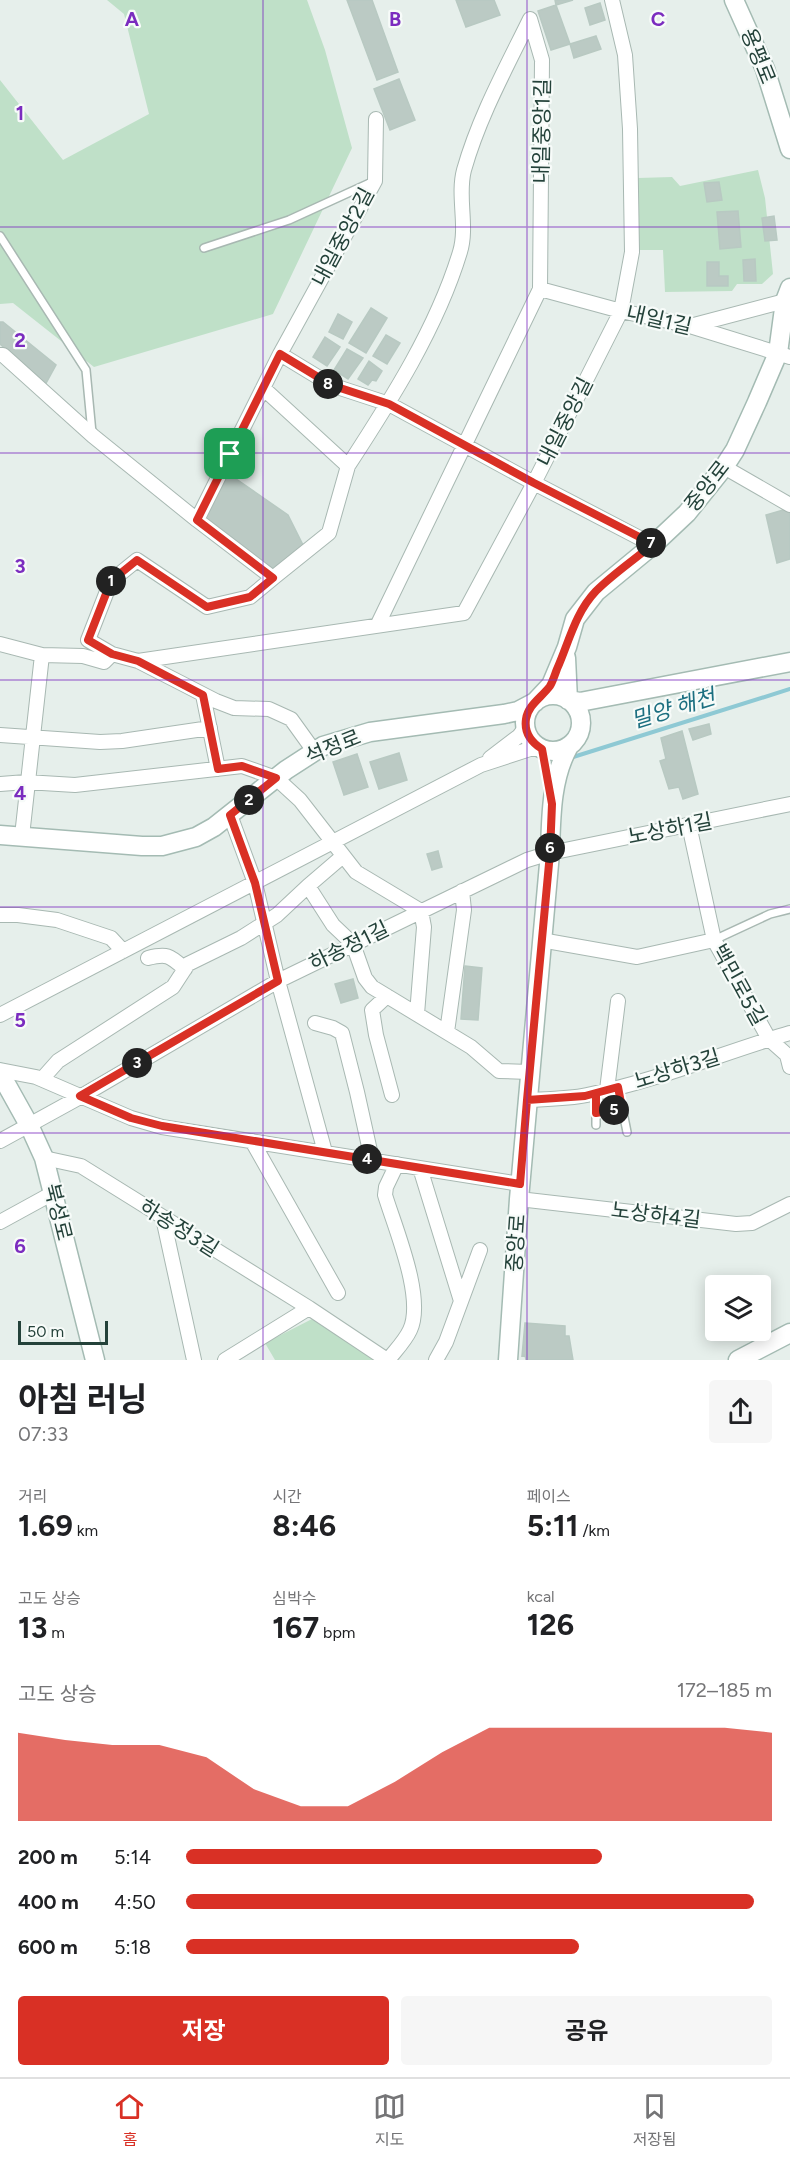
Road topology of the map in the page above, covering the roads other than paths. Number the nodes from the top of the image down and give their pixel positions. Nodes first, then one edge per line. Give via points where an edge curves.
1 (612, 0) edge
2 (734, 0) edge
3 (376, 118) dead end
4 (787, 126) edge
5 (790, 148) edge
6 (375, 181) junction
7 (0, 236) edge
8 (204, 248) dead end
9 (540, 289) junction
10 (788, 294) edge
11 (621, 311) junction
12 (690, 326) junction
13 (280, 354) junction
14 (0, 355) edge
15 (784, 355) edge
16 (263, 388) junction
17 (389, 404) junction
18 (93, 436) junction
19 (464, 445) junction
20 (348, 466) junction
21 (724, 467) junction
22 (534, 483) junction
23 (790, 505) edge
24 (197, 520) junction
25 (653, 544) junction
26 (273, 578) junction
27 (378, 624) junction
28 (0, 644) edge
29 (567, 647) junction
30 (112, 654) junction
31 (42, 655) junction
32 (138, 661) junction
33 (790, 662) edge
34 (203, 695) junction
35 (618, 696) junction
36 (568, 700) junction
37 (535, 702) junction
38 (475, 718) junction
39 (526, 727) junction
40 (210, 728) junction
41 (580, 731) junction
42 (0, 735) edge
43 (32, 737) junction
44 (569, 746) junction
45 (542, 749) junction
46 (314, 751) junction
47 (481, 765) junction
48 (218, 769) junction
49 (276, 778) junction
50 (26, 782) junction
51 (0, 784) edge
52 (552, 804) junction
53 (790, 804) edge
54 (230, 815) junction
55 (689, 825) junction
56 (0, 835) edge
57 (22, 836) junction
58 (333, 842) junction
59 (550, 853) junction
60 (343, 856) junction
61 (255, 883) junction
62 (308, 886) junction
63 (462, 891) junction
64 (790, 909) edge
65 (421, 911) junction
66 (0, 915) edge
67 (264, 923) junction
68 (541, 940) junction
69 (714, 940) junction
70 (353, 944) junction
71 (123, 951) junction
72 (148, 958) dead end
73 (185, 969) junction
74 (278, 981) junction
75 (387, 996) junction
76 (618, 1001) dead end
77 (417, 1014) junction
78 (0, 1016) edge
79 (315, 1023) dead end
80 (447, 1032) junction
81 (790, 1033) edge
82 (769, 1039) junction
83 (790, 1066) edge
84 (0, 1071) edge
85 (529, 1072) junction
86 (42, 1080) junction
87 (607, 1090) junction
88 (392, 1095) dead end
89 (80, 1096) junction
90 (527, 1100) junction
91 (622, 1108) junction
92 (596, 1113) junction
93 (29, 1125) junction
94 (596, 1125) dead end
95 (627, 1132) dead end
96 (0, 1141) edge
97 (252, 1141) junction
98 (325, 1152) junction
99 (44, 1158) junction
100 (372, 1160) junction
101 (397, 1164) junction
102 (420, 1168) junction
103 (519, 1191) junction
104 (53, 1193) junction
105 (790, 1204) edge
106 (163, 1218) junction
107 (0, 1222) edge
108 (480, 1250) dead end
109 (338, 1293) dead end
110 (461, 1301) junction
111 (309, 1308) junction
112 (790, 1333) edge
113 (756, 1355) edge
114 (95, 1360) edge
115 (194, 1360) edge
116 (225, 1360) edge
117 (387, 1360) edge
118 (436, 1360) edge
119 (508, 1360) edge
120 (738, 1360) edge

1 - 11 street, 내일중앙길 via 625,55 630,129 632,252
2 - 4 street, 용평로
3 - 6 street
4 - 5 street, 용평로
6 - 8 lane, 내일중앙2길 via 290,220
6 - 13 street, 내일중앙2길
7 - 18 lane via 86,370
9 - 11 street, 내일1길
9 - 17 street, 내일중앙1길 via 542,60 530,19 480,123 464,173 461,249 445,297
9 - 19 street, 내일중앙1길
10 - 12 street
10 - 15 street, 중앙로
11 - 12 street, 내일1길
11 - 22 street, 내일중앙길
12 - 15 street, 내일1길
13 - 16 street, 내일중앙2길
13 - 17 street via 331,385
14 - 18 street
15 - 21 street, 중앙로
16 - 20 street
16 - 24 street, 내일중앙2길
17 - 19 street
17 - 20 street
18 - 24 street
19 - 22 street
19 - 27 street, 내일중앙1길
20 - 26 street via 329,533
21 - 23 street
21 - 25 street, 중앙로 via 687,513
22 - 25 street
22 - 27 street, 내일중앙길 via 464,612
24 - 26 street
25 - 29 street, 중앙로 via 596,592 575,619
26 - 30 street via 250,597 207,607 137,560 111,581 88,640
27 - 32 street, 내일중앙길
28 - 31 street
29 - 36 street
29 - 37 street via 551,685
30 - 31 street via 104,662 83,656
30 - 32 street
31 - 43 street
32 - 34 street
33 - 35 street
34 - 40 street
34 - 46 street via 234,708 269,708 291,719
35 - 36 street
35 - 41 street via 592,714
36 - 37 street via 551,696
36 - 41 street via 579,713
37 - 38 street, 석정로 via 518,711
37 - 39 street via 526,717
38 - 39 street
38 - 46 street, 석정로 via 370,732
39 - 45 street via 528,736
39 - 47 street
40 - 43 street via 122,741
40 - 48 street
41 - 44 street
42 - 43 street
43 - 50 street
44 - 45 street via 551,752
44 - 52 street via 562,758
45 - 47 street via 530,749
45 - 52 street
46 - 49 street, 석정로
47 - 58 street
48 - 49 street via 242,766
48 - 50 street via 75,785
49 - 54 street, 석정로
49 - 58 street via 300,800
50 - 51 street
50 - 57 street
52 - 59 street, 중앙로
53 - 55 street, 노상하1길
54 - 57 street, 석정로 via 196,837 162,846
54 - 61 street
55 - 59 street, 노상하1길
55 - 69 street, 백민로5길
56 - 57 street, 석정로
58 - 60 street
58 - 61 street
59 - 63 street, 하송정1길
59 - 68 street, 중앙로
60 - 62 street
60 - 65 street via 356,872
61 - 67 street
61 - 71 street
62 - 67 street
62 - 70 street via 333,925
63 - 65 street, 하송정1길
63 - 80 street via 464,910
64 - 69 lane
65 - 70 street, 하송정1길
65 - 77 street via 424,927
66 - 71 street via 57,920 111,938
67 - 73 street
67 - 74 street
68 - 69 street via 637,957
68 - 85 street, 중앙로
69 - 82 street, 백민로5길
70 - 74 street, 하송정1길
70 - 75 street via 365,978
71 - 78 street
72 - 73 street via 170,957
73 - 86 street via 172,987 58,1061
74 - 89 street, 하송정1길
74 - 98 street
75 - 77 street
75 - 88 street via 372,1010
76 - 87 street
77 - 80 street
79 - 100 street via 342,1034
80 - 85 street via 499,1071
81 - 82 street, 노상하3길
82 - 83 street, 백민로5길 via 787,1055
82 - 87 street, 노상하3길
84 - 86 street, 노상하4길
84 - 93 street, 북성로
85 - 90 street, 중앙로
86 - 89 street, 노상하4길
87 - 90 street, 노상하3길 via 585,1096
87 - 91 lane
87 - 92 lane
89 - 93 street, 하송정1길
89 - 97 street, 노상하4길 via 131,1118
90 - 103 street, 중앙로
91 - 92 lane
91 - 95 lane
92 - 94 lane
93 - 96 street, 하송정1길
93 - 99 street, 북성로
97 - 98 street, 노상하4길
97 - 109 street
98 - 100 street, 노상하4길
99 - 104 street, 북성로
99 - 106 street, 하송정3길 via 81,1166
100 - 101 street, 노상하4길
101 - 102 street, 노상하4길
101 - 117 street via 385,1195 412,1280 415,1311 410,1330
102 - 103 street, 노상하4길
102 - 110 street
103 - 105 street, 노상하4길 via 736,1224 752,1223
103 - 119 street, 중앙로
104 - 107 street
104 - 114 street, 북성로
106 - 111 street, 하송정3길
106 - 115 street
108 - 110 street
110 - 118 street
111 - 116 street
111 - 117 street, 하송정3길
112 - 113 street
113 - 120 street

